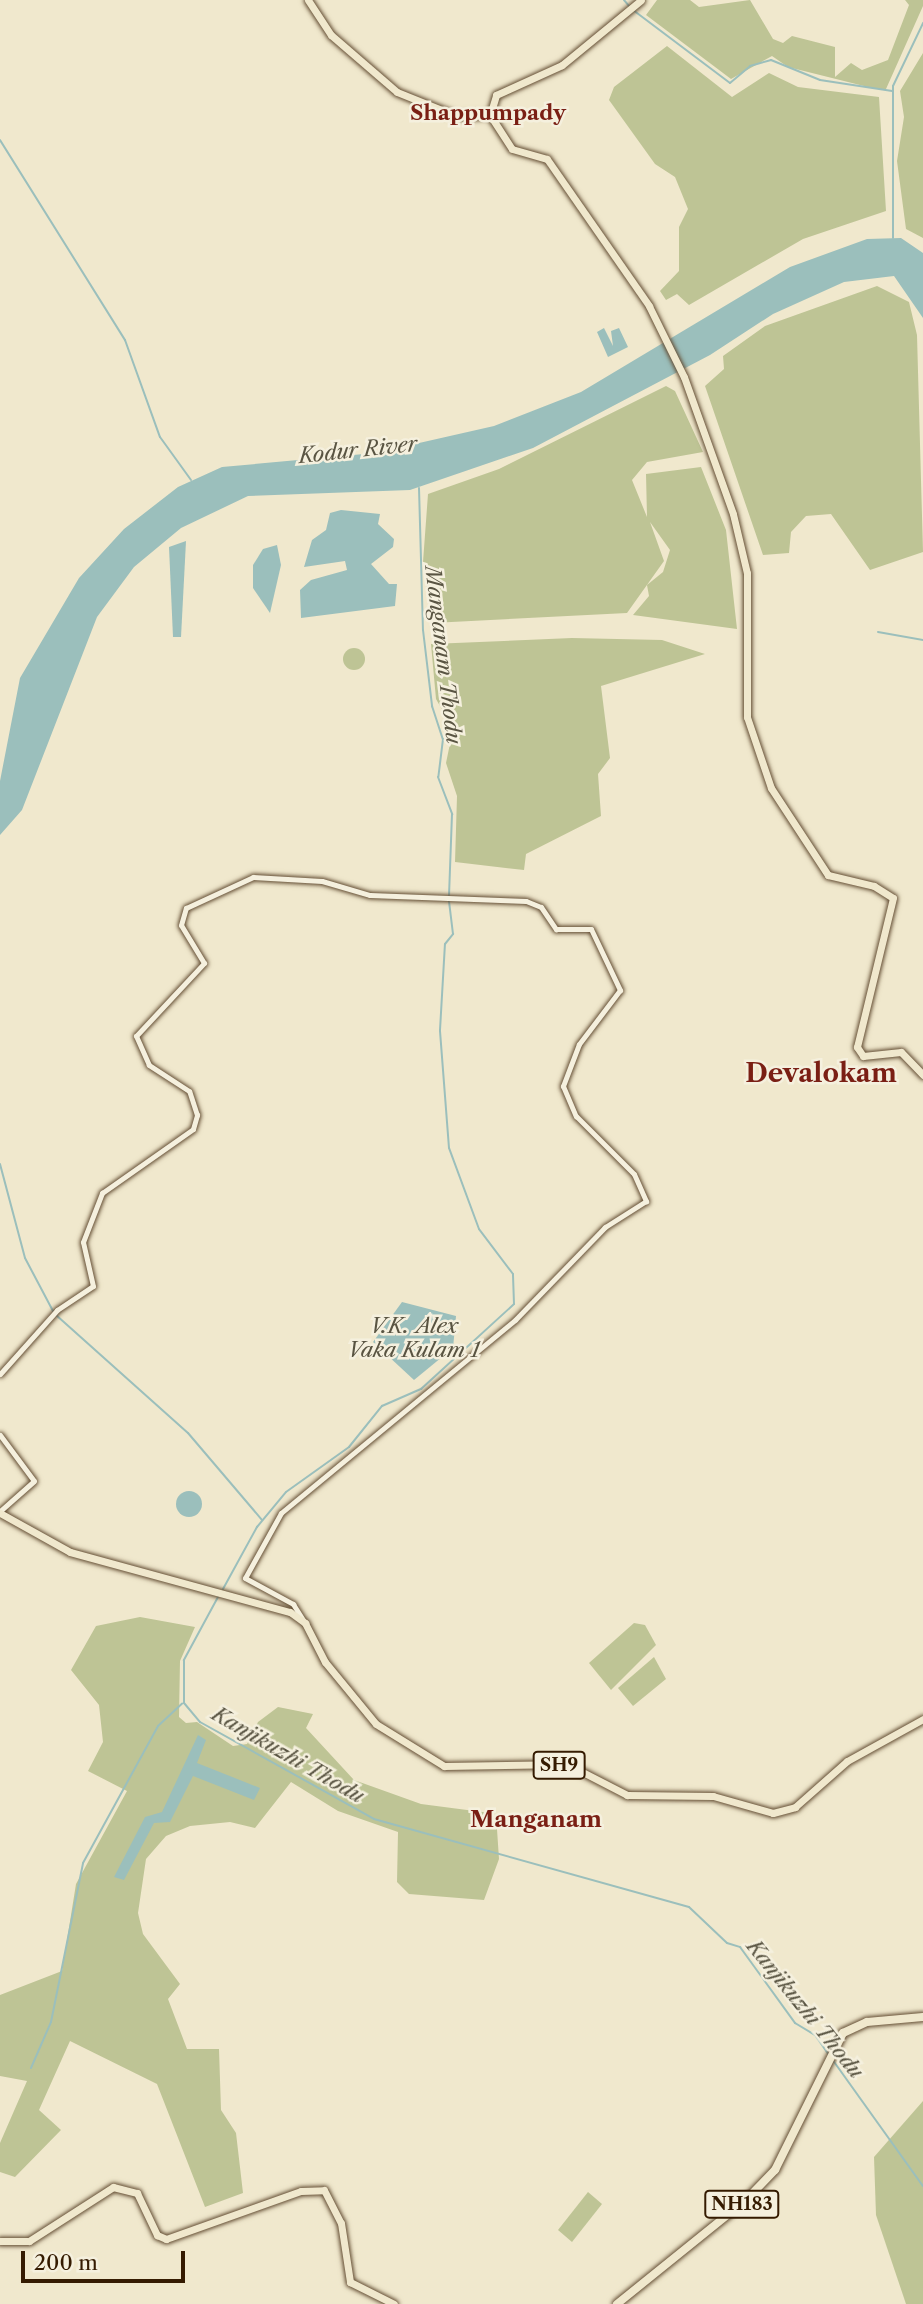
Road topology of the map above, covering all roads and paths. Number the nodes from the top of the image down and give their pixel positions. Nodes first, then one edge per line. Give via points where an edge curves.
1 (307, 0) edge
2 (641, 0) edge
3 (490, 115) junction
4 (923, 1075) edge
5 (0, 1374) edge
6 (0, 1435) edge
7 (0, 1512) edge
8 (305, 1623) junction
9 (923, 1719) edge
10 (923, 2017) edge
11 (0, 2241) edge
12 (394, 2304) edge
13 (617, 2304) edge

1 - 3 main road via 331,34 397,92 457,116
2 - 3 main road via 562,65 496,95
3 - 4 main road via 512,149 538,153 555,166 684,377 747,573 747,717 771,788 828,875 874,886 893,898 858,1024 859,1052 901,1052
5 - 8 street via 54,1313 93,1286 83,1242 102,1193 193,1129 197,1115 189,1091 149,1065 136,1035 204,963 181,925 186,908 253,877 458,900 534,902 556,929 592,930 620,990 579,1044 563,1086 576,1116 634,1174 646,1201 605,1227 515,1320 281,1513 245,1578 293,1604
6 - 7 street via 34,1481
7 - 8 main road via 70,1552 268,1603
8 - 9 main road, SH9 via 326,1662 376,1724 432,1761 529,1769 567,1764 603,1787 637,1797 713,1796 781,1812 857,1755
10 - 13 highway, NH183 via 858,2024 830,2052 775,2170 719,2224
11 - 12 main road via 29,2241 113,2187 137,2193 157,2235 166,2239 301,2191 324,2190 341,2223 350,2282

